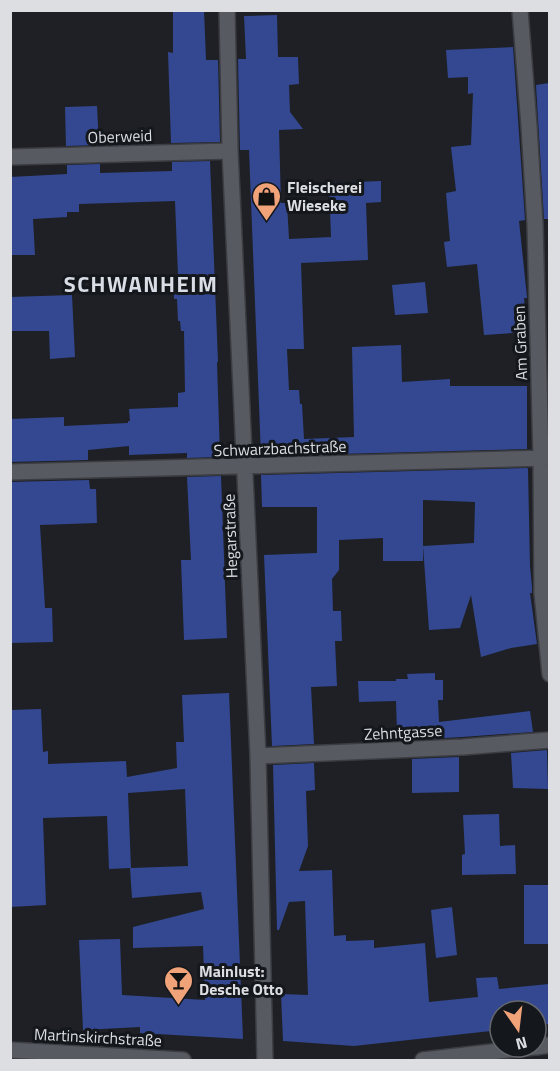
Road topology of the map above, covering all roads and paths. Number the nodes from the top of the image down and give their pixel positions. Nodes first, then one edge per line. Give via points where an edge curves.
1 (226, 10) edge
2 (520, 10) edge
3 (230, 151) junction
4 (10, 157) edge
5 (545, 458) edge
6 (245, 467) junction
7 (10, 472) edge
8 (549, 674) edge
9 (549, 740) edge
10 (258, 756) junction
11 (10, 1050) edge
12 (488, 1052) edge
13 (183, 1060) edge
14 (265, 1060) edge
15 (423, 1060) edge

1 - 3 street, Hegarstraße
2 - 5 street, Am Graben via 535,224
3 - 4 street, Oberweid
3 - 6 street, Hegarstraße
5 - 6 street, Schwarzbachstraße
5 - 8 street, Am Graben via 542,593
6 - 7 street, Schwarzbachstraße
6 - 10 street, Hegarstraße
9 - 10 street, Zehntgasse
10 - 14 street, Hegarstraße
11 - 13 street, Martinskirchstraße
12 - 15 street

